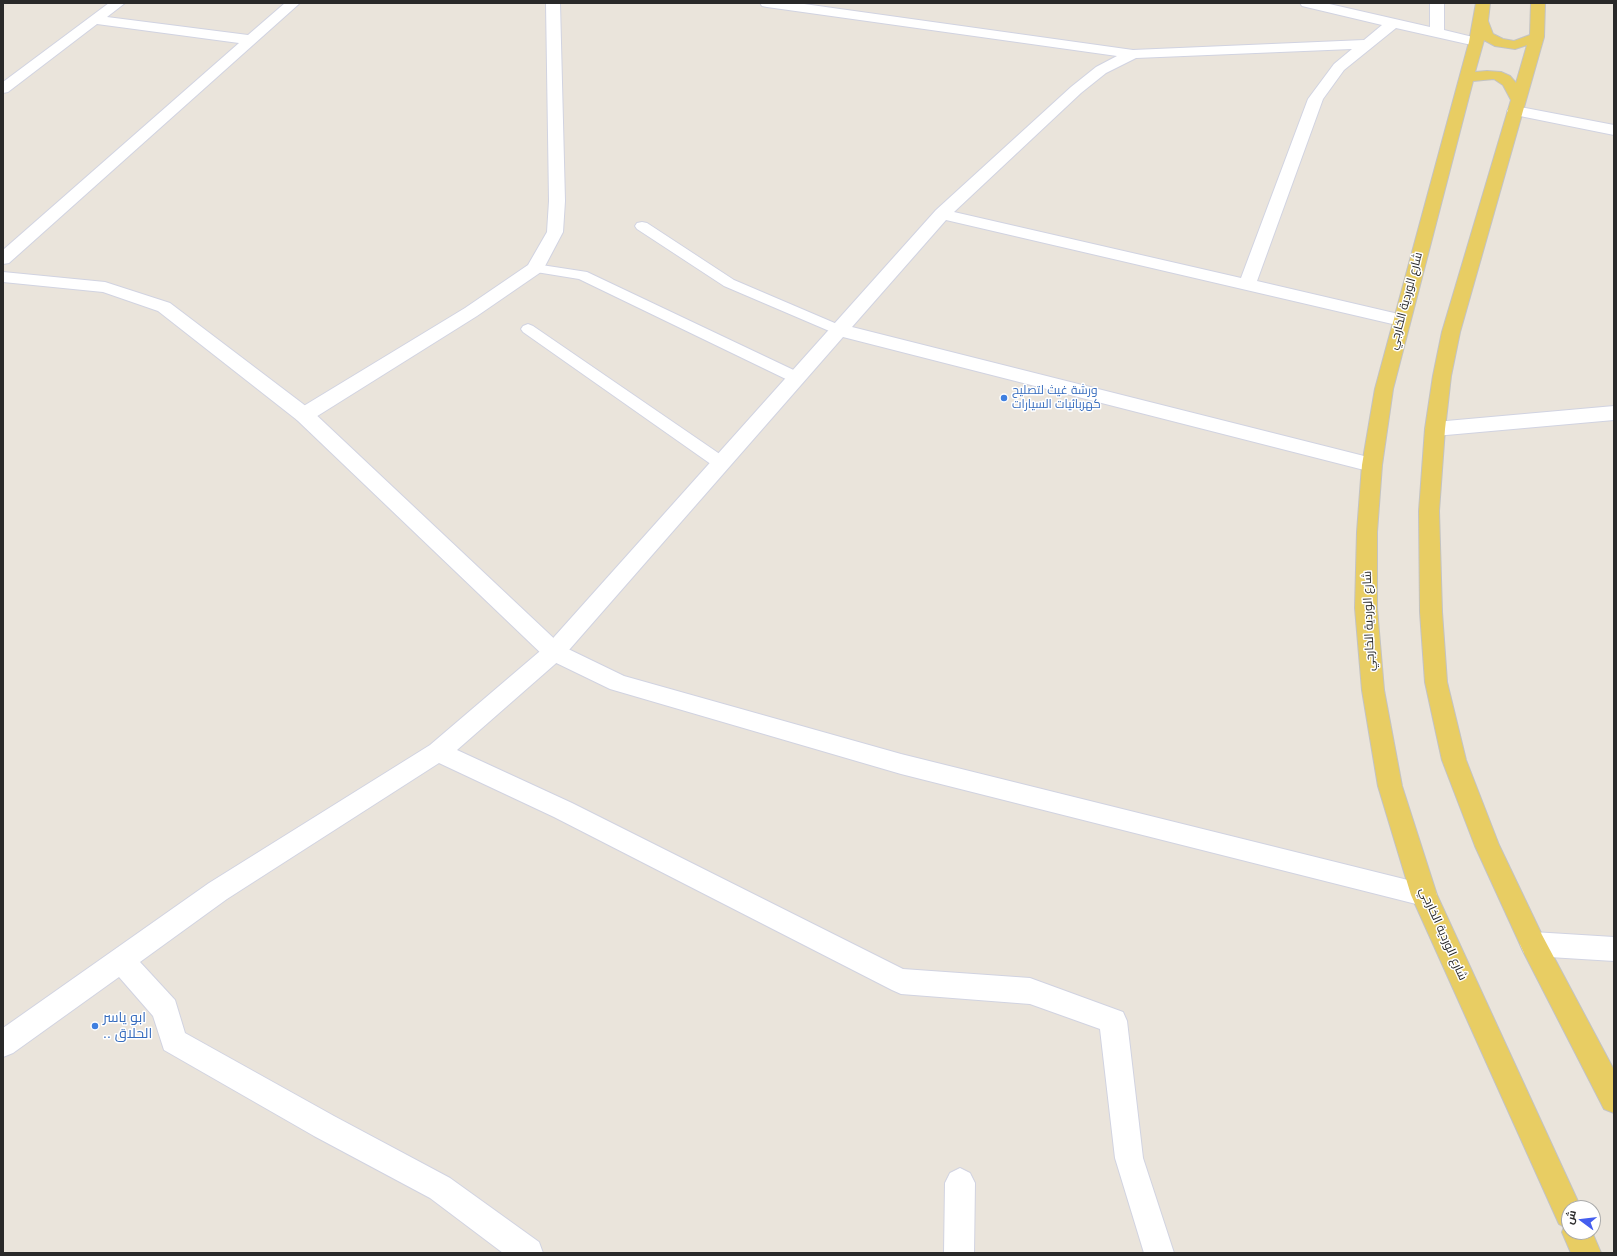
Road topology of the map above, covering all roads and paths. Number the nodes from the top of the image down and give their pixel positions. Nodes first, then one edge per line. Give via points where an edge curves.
1 (118, 3) edge
2 (293, 3) edge
3 (553, 3) edge
4 (767, 3) edge
5 (1307, 3) edge
6 (1437, 3) edge
7 (1538, 3) edge
8 (1482, 12) edge
9 (94, 19) junction
10 (1393, 23) junction
11 (1437, 33) junction
12 (1536, 37) junction
13 (251, 40) junction
14 (1476, 42) junction
15 (1367, 44) junction
16 (1133, 54) junction
17 (1466, 78) junction
18 (3, 89) edge
19 (1516, 105) junction
20 (1614, 130) edge
21 (942, 214) junction
22 (642, 226) dead end
23 (3, 259) edge
24 (535, 268) junction
25 (3, 277) edge
26 (1247, 284) junction
27 (1401, 320) junction
28 (528, 329) dead end
29 (839, 330) junction
30 (796, 378) junction
31 (1614, 413) edge
32 (304, 414) junction
33 (1435, 429) junction
34 (721, 463) junction
35 (1372, 465) junction
36 (554, 652) junction
37 (438, 752) junction
38 (1424, 895) junction
39 (1533, 944) junction
40 (1614, 949) edge
41 (121, 959) junction
42 (3, 1044) edge
43 (1614, 1099) edge
44 (960, 1183) dead end
45 (1563, 1200) edge
46 (1580, 1240) edge
47 (528, 1253) edge
48 (959, 1253) edge
49 (1159, 1253) edge
50 (1586, 1253) edge

1 - 9 street
2 - 13 street
3 - 24 street via 558,201 555,232
4 - 16 street
5 - 10 street
6 - 11 street
7 - 12 main road
8 - 12 main road via 1483,30 1488,37 1500,43 1515,45
8 - 14 main road, شارع الوردية الخارجي
9 - 13 street
9 - 18 street
10 - 11 street
10 - 15 street
11 - 14 street
12 - 19 main road
13 - 23 street
14 - 17 main road, شارع الوردية الخارجي
15 - 16 street
15 - 26 street via 1339,67 1316,100
16 - 21 street via 1101,70 1076,90
17 - 19 main road via 1487,74 1504,79 1509,83
17 - 27 main road, شارع الوردية الخارجي
19 - 20 street
19 - 33 main road via 1451,332
21 - 26 street
21 - 29 street
22 - 29 lane via 729,284
24 - 30 lane via 582,275
24 - 32 street via 471,312
25 - 32 street via 104,287 164,307
26 - 27 street
27 - 35 main road, شارع الوردية الخارجي via 1384,389
28 - 34 lane
29 - 30 street
29 - 35 street
30 - 34 street
31 - 33 street
32 - 36 street
33 - 39 main road via 1429,511 1431,612 1436,682 1454,760 1487,846
34 - 36 street
35 - 38 main road, شارع الوردية الخارجي via 1367,532 1366,608 1373,690 1390,786
36 - 37 street
36 - 38 street via 618,683 901,764
37 - 41 street via 218,891
37 - 49 street via 570,813 901,981 1030,991 1113,1022 1129,1158
38 - 45 main road, شارع الوردية الخارجي
39 - 40 street
39 - 43 main road
41 - 42 street
41 - 47 street via 165,1009 174,1041 440,1188
44 - 48 street
46 - 50 main road

